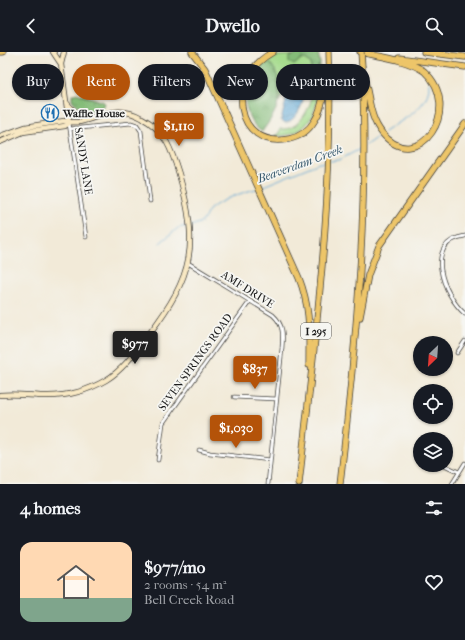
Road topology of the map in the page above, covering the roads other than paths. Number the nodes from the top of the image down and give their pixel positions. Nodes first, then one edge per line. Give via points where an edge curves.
1 (53, 52) edge
2 (64, 52) edge
3 (192, 52) edge
4 (273, 52) edge
5 (329, 52) edge
6 (361, 52) edge
7 (424, 52) edge
8 (465, 57) edge
9 (61, 64) joint
10 (329, 64) edge
11 (362, 64) edge
12 (465, 67) edge
13 (64, 86) edge
14 (444, 89) dead end
15 (322, 100) edge
16 (329, 100) edge
17 (362, 100) edge
18 (369, 100) edge
19 (66, 101) junction
20 (97, 116) junction
21 (69, 123) junction
22 (465, 124) edge
23 (70, 129) junction
24 (0, 136) edge
25 (437, 136) dead end
26 (0, 142) edge
27 (150, 201) dead end
28 (465, 236) edge
29 (86, 237) dead end
30 (188, 263) junction
31 (250, 301) junction
32 (465, 314) edge
33 (465, 341) edge
34 (355, 350) junction
35 (457, 353) dead end
36 (0, 395) edge
37 (309, 395) junction
38 (234, 398) dead end
39 (277, 399) junction
40 (200, 450) dead end
41 (158, 460) dead end
42 (270, 460) junction
43 (465, 463) edge
44 (453, 469) edge
45 (459, 472) junction
46 (268, 484) edge
47 (299, 484) edge
48 (340, 484) edge
49 (452, 484) edge

1 - 9 street, SANDY LANE
2 - 9 street, SANDY LANE
3 - 37 highway via 205,69 299,278 307,303 310,327
4 - 15 highway via 252,69 245,80 241,96 246,121 254,130 269,139 291,139 310,128 319,112
5 - 10 highway, I 295
6 - 11 highway, bridge
6 - 12 highway
6 - 14 highway via 418,67
7 - 8 highway
13 - 19 street, SANDY LANE
16 - 37 highway, I 295 via 330,149 323,260
17 - 34 highway via 362,238
18 - 25 highway via 382,134 395,143 416,146 427,143
19 - 20 street via 79,115
19 - 21 street, SANDY LANE
20 - 21 street
20 - 30 street via 113,111 126,112 143,118 159,130 171,150 188,210 191,238
21 - 23 street, SANDY LANE
21 - 24 street via 64,121 25,127
21 - 26 street via 65,126 23,132
22 - 34 highway via 379,246 368,275
23 - 27 street via 131,123 137,125 141,131
23 - 29 street, SANDY LANE
28 - 32 street via 447,243 440,259 446,290 456,306
30 - 31 street, AMF DRIVE
30 - 36 street via 179,290 167,310 134,354 111,376 92,386 64,395
31 - 39 street, AMF DRIVE via 276,318 283,330
31 - 41 street, SEVEN SPRINGS ROAD via 163,423
33 - 35 street
34 - 48 highway
37 - 47 highway, I 295
38 - 39 street
39 - 42 street, AMF DRIVE
40 - 42 street via 210,454
42 - 46 street, AMF DRIVE
43 - 45 street
44 - 45 street
45 - 49 street

